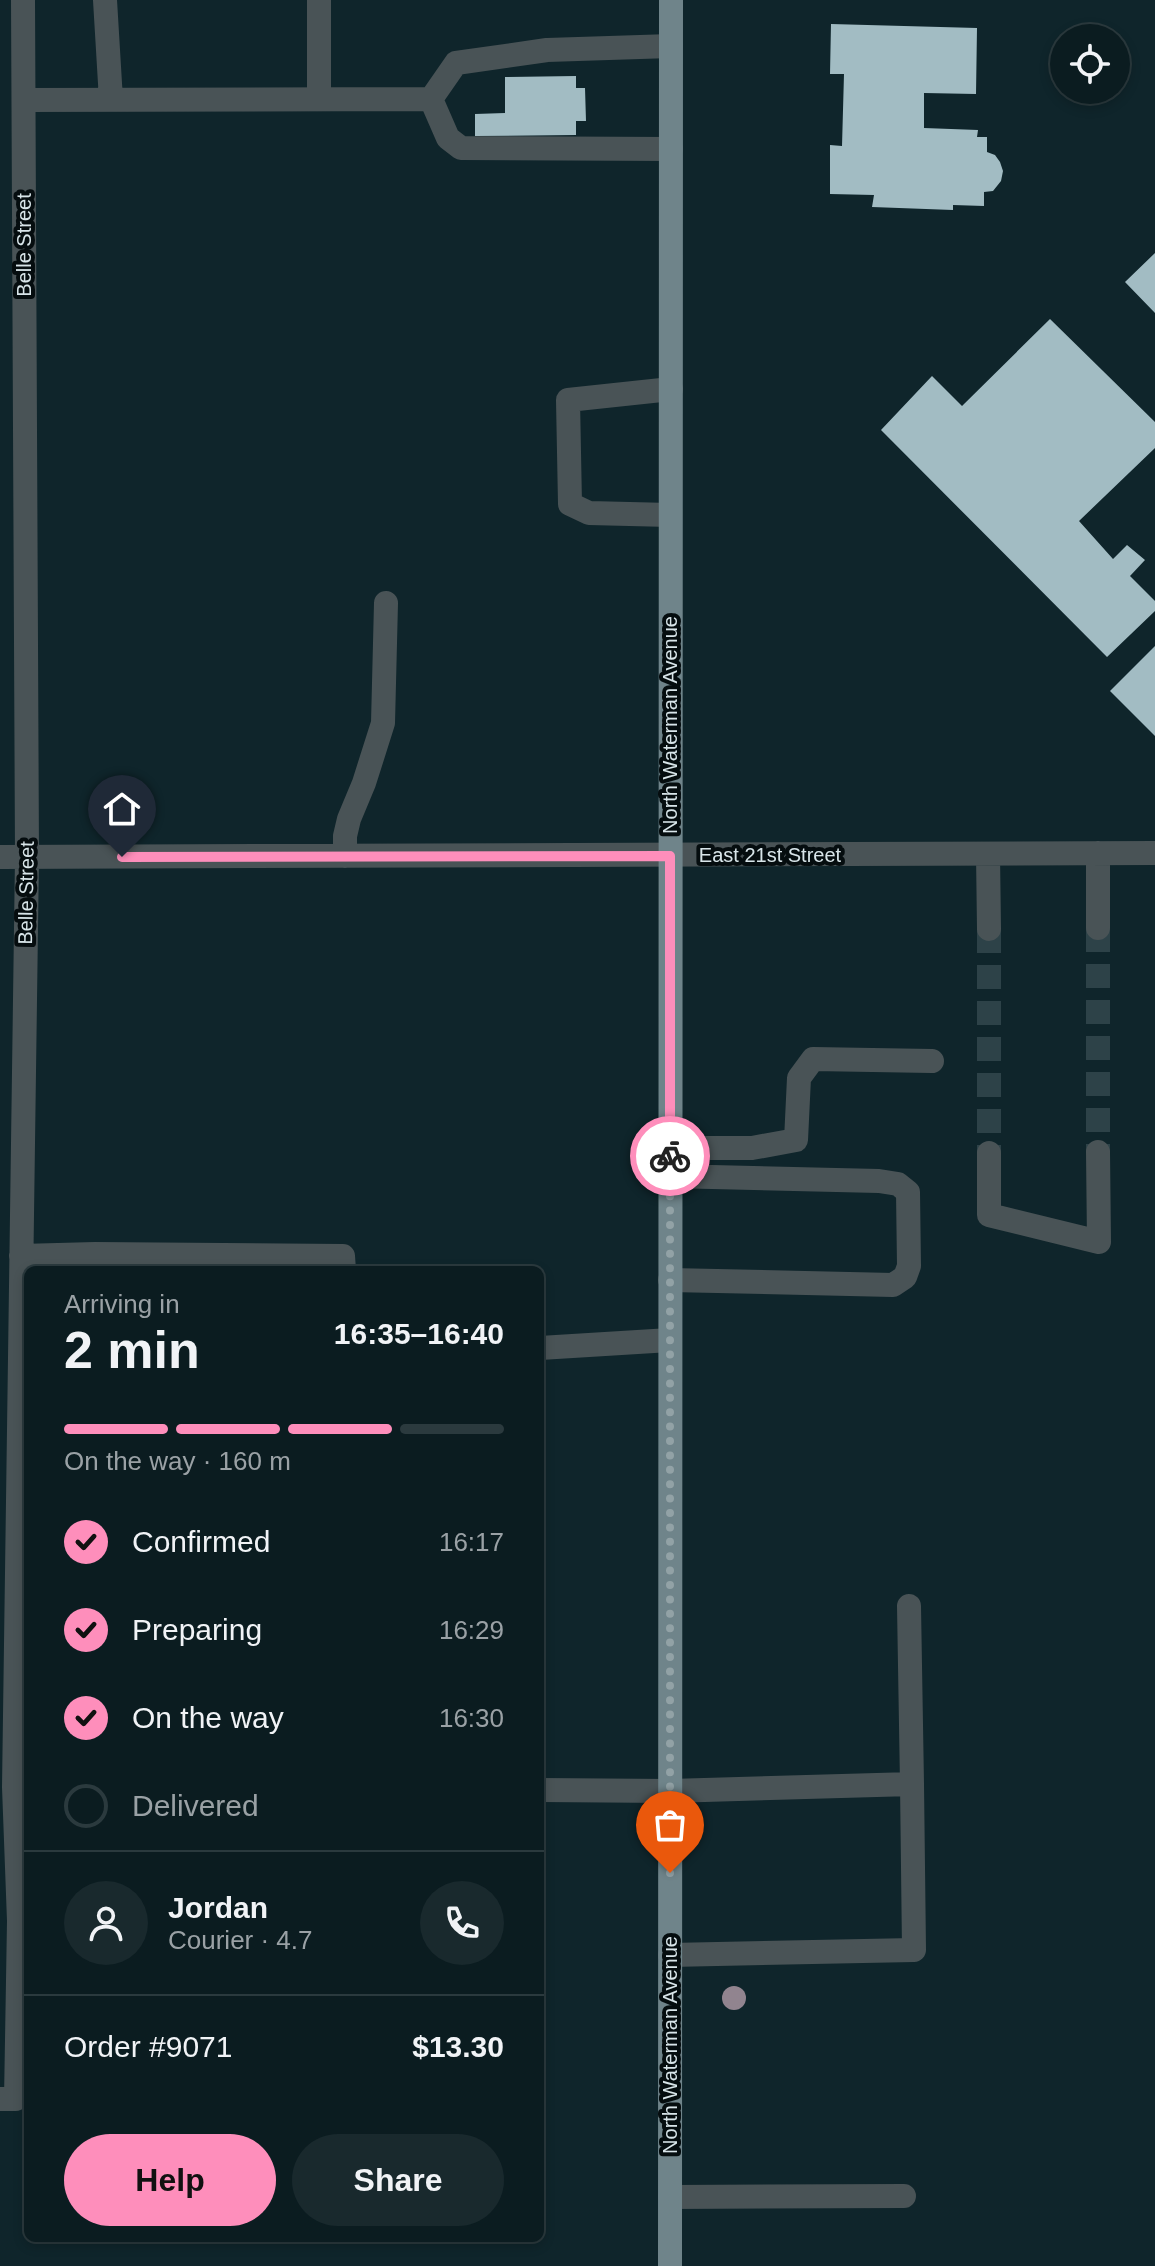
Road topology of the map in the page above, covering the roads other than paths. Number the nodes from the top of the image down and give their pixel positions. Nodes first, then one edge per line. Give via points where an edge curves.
1 (23, 0) edge
2 (105, 0) edge
3 (319, 0) edge
4 (671, 0) edge
5 (671, 46) junction
6 (12, 49) edge
7 (319, 99) junction
8 (431, 99) junction
9 (24, 100) junction
10 (111, 100) junction
11 (671, 149) junction
12 (671, 389) junction
13 (670, 515) junction
14 (386, 603) dead end
15 (1098, 853) junction
16 (1155, 853) edge
17 (988, 854) junction
18 (345, 856) junction
19 (670, 856) junction
20 (0, 857) edge
21 (27, 857) junction
22 (1098, 928) tunnel mouth
23 (989, 929) tunnel mouth
24 (932, 1061) dead end
25 (670, 1148) junction
26 (1098, 1152) tunnel mouth
27 (989, 1153) tunnel mouth
28 (670, 1176) junction
29 (21, 1256) junction
30 (344, 1266) edge
31 (670, 1280) junction
32 (24, 1315) edge
33 (670, 1340) junction
34 (544, 1348) edge
35 (909, 1606) dead end
36 (912, 1784) junction
37 (14, 1787) edge
38 (544, 1790) edge
39 (670, 1791) junction
40 (670, 1955) junction
41 (0, 2099) edge
42 (904, 2196) dead end
43 (670, 2197) junction
44 (670, 2266) edge

1 - 6 street, Belle Street
2 - 10 street
3 - 7 street
4 - 5 main road, North Waterman Avenue
5 - 8 street via 547,50 456,63
5 - 11 main road, North Waterman Avenue
6 - 9 street, Belle Street
7 - 8 street
7 - 10 street
8 - 11 street via 448,138 461,148
9 - 10 street
9 - 21 street, Belle Street
11 - 12 main road, North Waterman Avenue
12 - 13 main road, North Waterman Avenue
12 - 13 street via 568,400 570,504 589,513
13 - 19 main road, North Waterman Avenue
14 - 18 street via 383,723 349,819
15 - 16 street, East 21st Street
15 - 17 street, East 21st Street
15 - 22 street
17 - 19 street, East 21st Street
17 - 23 street
18 - 19 street, East 21st Street
18 - 21 street, East 21st Street
19 - 25 main road, North Waterman Avenue
20 - 21 street, East 21st Street
21 - 29 street, Belle Street
24 - 25 street via 813,1059 799,1078 796,1140 752,1148
25 - 28 main road, North Waterman Avenue
26 - 27 street via 1099,1242 989,1215
28 - 31 main road, North Waterman Avenue
28 - 31 street via 898,1184 908,1192 909,1266 905,1277 893,1285
29 - 30 street via 343,1256
29 - 32 street, Belle Street
31 - 33 main road, North Waterman Avenue
32 - 37 street, Belle Street
33 - 34 street
33 - 39 main road, North Waterman Avenue
35 - 36 street
36 - 39 street
36 - 40 street via 914,1950
37 - 41 street, Belle Street via 19,1921 16,2099
38 - 39 street
39 - 40 main road, North Waterman Avenue
40 - 43 main road, North Waterman Avenue
42 - 43 street
43 - 44 main road, North Waterman Avenue

